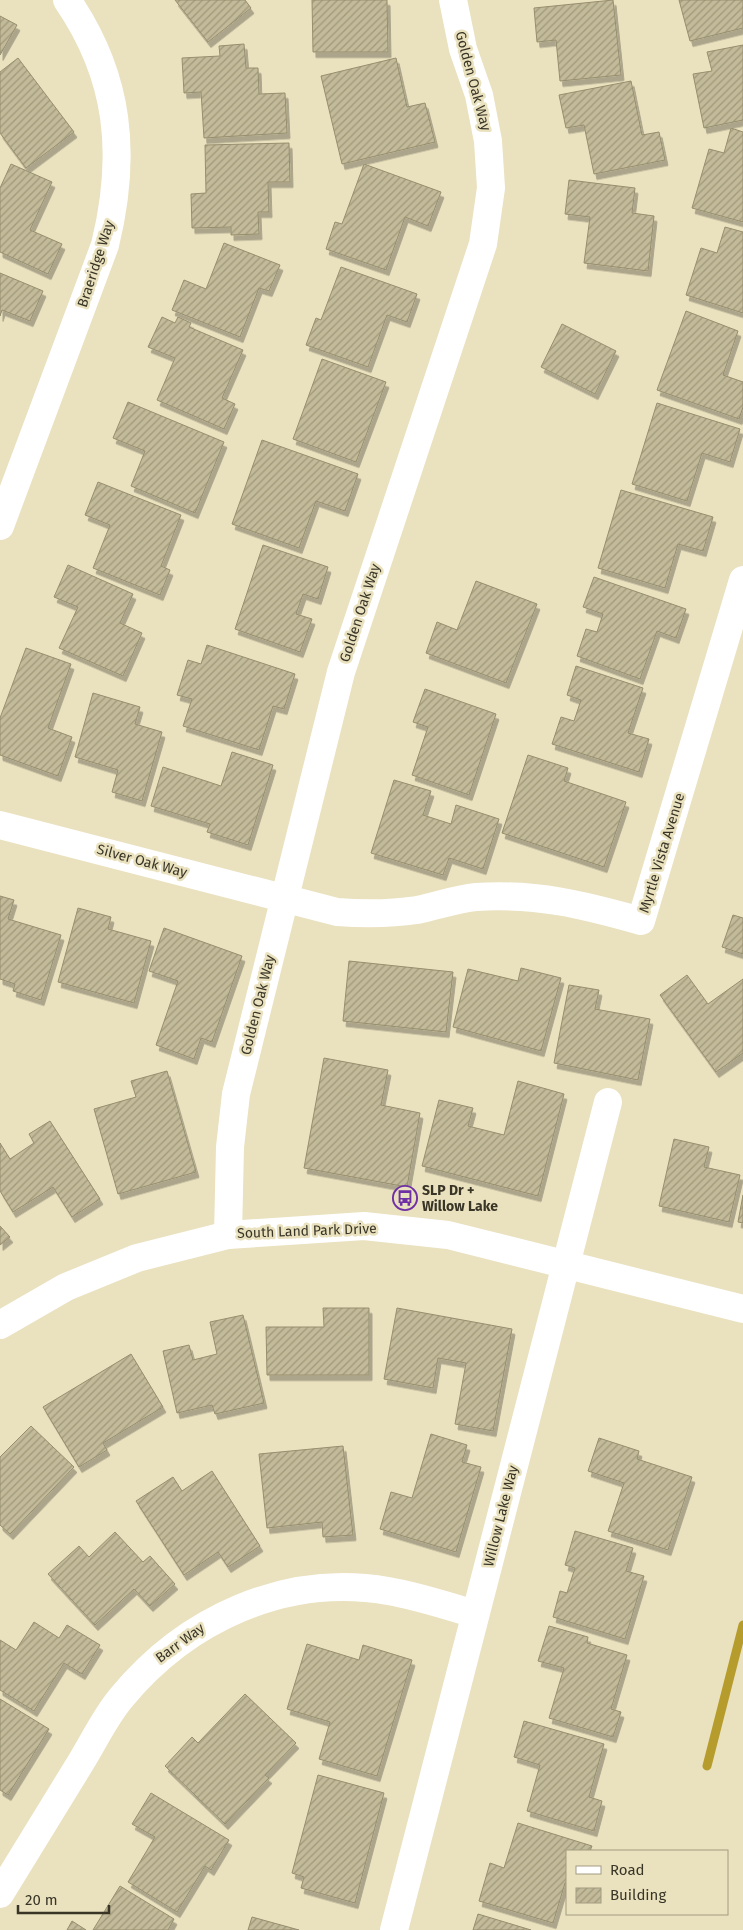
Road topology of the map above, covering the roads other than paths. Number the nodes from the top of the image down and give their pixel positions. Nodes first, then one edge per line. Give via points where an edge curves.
1 (67, 0) edge
2 (453, 0) edge
3 (0, 526) edge
4 (743, 580) edge
5 (0, 825) edge
6 (284, 899) junction
7 (608, 1102) dead end
8 (228, 1235) junction
9 (566, 1265) junction
10 (743, 1309) edge
11 (0, 1325) edge
12 (475, 1614) junction
13 (0, 1894) edge
14 (394, 1930) edge

1 - 3 street, Braeridge Way via 80,19 102,67 114,115 118,163 114,207 105,245
2 - 6 street, Golden Oak Way via 488,141 491,188 482,244 341,672
4 - 6 street, Myrtle Vista Avenue via 641,922 572,902 526,896 475,897 416,910 372,915 337,912
5 - 6 street, Silver Oak Way
6 - 8 street, Golden Oak Way via 236,1094 230,1147
7 - 9 street, Willow Lake Way
8 - 9 street, South Land Park Drive via 364,1226 448,1235
8 - 11 street, South Land Park Drive via 137,1258 66,1287
9 - 10 street, South Land Park Drive
9 - 12 street, Willow Lake Way
12 - 13 street, Barr Way via 387,1590 338,1587 289,1592 243,1606 208,1623 153,1663 120,1699
12 - 14 street, Willow Lake Way

